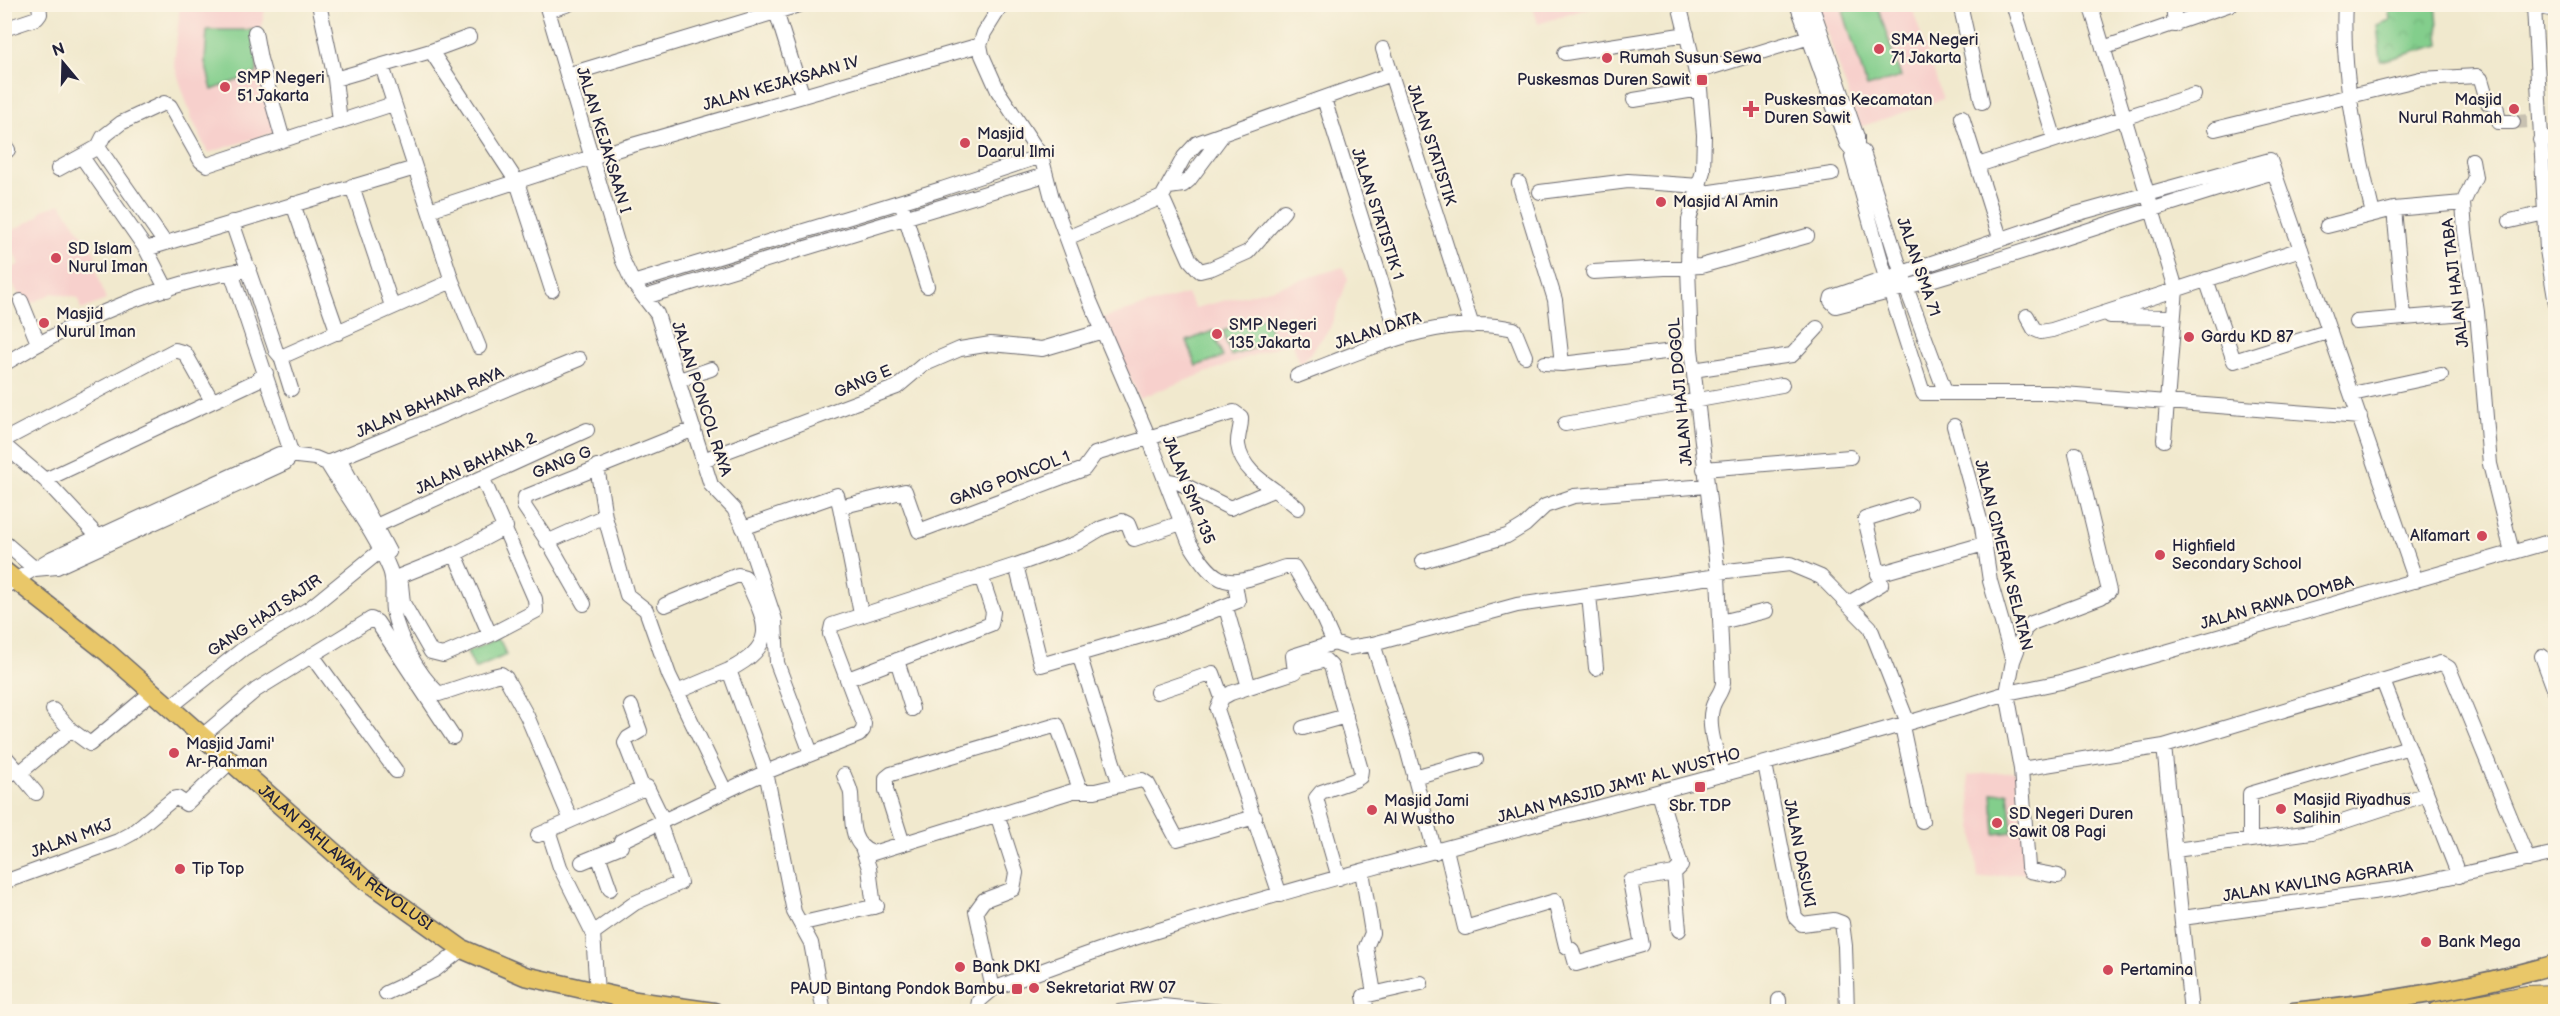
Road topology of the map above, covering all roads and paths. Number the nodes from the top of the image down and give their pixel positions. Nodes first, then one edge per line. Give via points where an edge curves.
1 (39, 4) edge
2 (319, 4) edge
3 (569, 4) edge
4 (1002, 4) edge
5 (1679, 4) edge
6 (1797, 4) edge
7 (1811, 4) edge
8 (1960, 4) edge
9 (2013, 4) edge
10 (2173, 4) edge
11 (2231, 4) edge
12 (2345, 4) edge
13 (800, 5) edge
14 (2528, 5) edge
15 (2091, 6) edge
16 (547, 8) edge
17 (775, 8) edge
18 (2556, 10) edge
19 (2175, 25) junction
20 (4, 29) edge
21 (255, 33) dead end
22 (1687, 34) junction
23 (1815, 35) junction
24 (469, 37) dead end
25 (980, 45) junction
26 (2103, 48) junction
27 (1383, 49) dead end
28 (431, 51) junction
29 (1565, 53) dead end
30 (382, 66) junction
31 (1696, 72) junction
32 (1391, 74) junction
33 (567, 75) junction
34 (335, 79) junction
35 (1700, 88) junction
36 (802, 94) junction
37 (2194, 95) dead end
38 (2352, 96) junction
39 (1323, 99) junction
40 (1634, 100) dead end
41 (1982, 102) dead end
42 (393, 104) junction
43 (1962, 117) dead end
44 (2124, 118) junction
45 (340, 122) junction
46 (2513, 122) dead end
47 (2215, 129) dead end
48 (2556, 139) edge
49 (283, 140) junction
50 (2055, 140) junction
51 (2540, 140) junction
52 (98, 147) junction
53 (1041, 156) junction
54 (82, 157) junction
55 (592, 157) junction
56 (2472, 160) dead end
57 (1977, 165) junction
58 (415, 168) junction
59 (58, 169) dead end
60 (1832, 174) dead end
61 (1045, 175) junction
62 (517, 182) junction
63 (1519, 183) dead end
64 (2206, 184) junction
65 (352, 186) junction
66 (1699, 190) junction
67 (1166, 192) junction
68 (1540, 192) dead end
69 (2146, 194) junction
70 (900, 201) junction
71 (2463, 202) junction
72 (293, 204) junction
73 (2150, 208) junction
74 (2394, 209) junction
75 (429, 210) junction
76 (1284, 212) dead end
77 (2373, 213) junction
78 (2545, 213) junction
79 (905, 218) junction
80 (2510, 221) dead end
81 (232, 222) junction
82 (2327, 226) dead end
83 (1807, 236) dead end
84 (1067, 238) junction
85 (2000, 238) junction
86 (165, 243) junction
87 (146, 249) junction
88 (2301, 249) junction
89 (1688, 267) junction
90 (249, 269) junction
91 (231, 272) junction
92 (1593, 272) dead end
93 (1901, 273) junction
94 (1886, 278) junction
95 (2206, 279) junction
96 (452, 281) junction
97 (633, 283) junction
98 (927, 286) dead end
99 (1906, 287) junction
100 (2176, 289) junction
101 (166, 290) junction
102 (552, 290) dead end
103 (1891, 292) junction
104 (645, 297) junction
105 (21, 301) dead end
106 (2556, 304) edge
107 (392, 306) junction
108 (2477, 312) junction
109 (2027, 316) dead end
110 (2099, 316) junction
111 (2404, 317) junction
112 (2172, 318) junction
113 (2356, 322) dead end
114 (1472, 326) junction
115 (1817, 328) dead end
116 (1104, 331) junction
117 (2330, 331) junction
118 (338, 333) junction
119 (1399, 338) junction
120 (38, 344) junction
121 (479, 347) dead end
122 (1691, 349) junction
123 (1525, 356) dead end
124 (281, 357) junction
125 (579, 359) dead end
126 (1545, 363) dead end
127 (4, 364) edge
128 (1562, 364) junction
129 (711, 369) dead end
130 (1693, 370) junction
131 (266, 373) junction
132 (2441, 375) dead end
133 (1297, 376) dead end
134 (679, 380) junction
135 (1782, 385) dead end
136 (291, 389) dead end
137 (1945, 391) junction
138 (2352, 394) junction
139 (1698, 400) junction
140 (212, 401) junction
141 (2165, 403) junction
142 (2360, 417) junction
143 (1565, 424) dead end
144 (1954, 426) dead end
145 (694, 429) junction
146 (587, 430) dead end
147 (1149, 438) junction
148 (4, 440) edge
149 (2163, 440) dead end
150 (4, 445) edge
151 (2076, 454) dead end
152 (292, 455) junction
153 (1850, 457) dead end
154 (333, 460) junction
155 (703, 460) junction
156 (597, 466) junction
157 (1704, 469) junction
158 (483, 479) junction
159 (45, 480) junction
160 (1165, 480) junction
161 (1707, 486) junction
162 (1273, 490) junction
163 (1910, 505) dead end
164 (840, 507) junction
165 (1298, 508) dead end
166 (605, 516) junction
167 (1181, 523) junction
168 (378, 525) junction
169 (506, 527) junction
170 (743, 528) junction
171 (2556, 540) edge
172 (102, 541) junction
173 (4, 542) edge
174 (547, 542) junction
175 (1984, 544) junction
176 (380, 551) junction
177 (2512, 552) junction
178 (455, 554) junction
179 (1423, 561) dead end
180 (1016, 565) junction
181 (35, 569) junction
182 (1718, 574) junction
183 (1878, 574) junction
184 (400, 576) junction
185 (981, 576) junction
186 (8, 579) edge
187 (2416, 581) junction
188 (1235, 584) junction
189 (1589, 595) junction
190 (1848, 603) junction
191 (584, 604) dead end
192 (664, 605) dead end
193 (1226, 608) junction
194 (1766, 611) dead end
195 (861, 614) junction
196 (1720, 622) junction
197 (490, 635) junction
198 (1334, 643) junction
199 (1373, 644) junction
200 (1079, 654) junction
201 (312, 655) junction
202 (2542, 656) dead end
203 (897, 660) junction
204 (2013, 661) junction
205 (1301, 667) dead end
206 (1596, 668) dead end
207 (729, 670) junction
208 (848, 679) junction
209 (2383, 681) junction
210 (1249, 687) junction
211 (152, 692) junction
212 (677, 692) junction
213 (1157, 692) dead end
214 (2007, 693) junction
215 (2556, 694) edge
216 (1222, 698) junction
217 (631, 706) dead end
218 (169, 708) junction
219 (912, 708) dead end
220 (53, 710) dead end
221 (1346, 716) junction
222 (1905, 724) junction
223 (1303, 728) dead end
224 (71, 730) junction
225 (201, 737) junction
226 (453, 737) dead end
227 (2164, 746) junction
228 (2409, 747) junction
229 (811, 753) junction
230 (4, 755) edge
231 (1476, 760) dead end
232 (230, 762) junction
233 (1765, 764) junction
234 (2021, 769) junction
235 (17, 770) junction
236 (396, 771) dead end
237 (766, 771) junction
238 (844, 775) dead end
239 (1722, 775) junction
240 (1414, 777) junction
241 (4, 778) edge
242 (1120, 785) junction
243 (644, 789) junction
244 (1080, 789) junction
245 (725, 791) junction
246 (1659, 793) junction
247 (36, 794) dead end
248 (2427, 794) junction
249 (997, 814) junction
250 (1255, 818) junction
251 (571, 820) junction
252 (661, 821) junction
253 (1922, 821) dead end
254 (2250, 840) junction
255 (903, 844) junction
256 (862, 847) junction
257 (2175, 850) junction
258 (1441, 851) junction
259 (2556, 853) edge
260 (598, 855) junction
261 (2528, 860) junction
262 (582, 862) dead end
263 (1362, 871) junction
264 (1674, 873) junction
265 (2058, 876) dead end
266 (2458, 876) junction
267 (1338, 878) junction
268 (5, 882) edge
269 (610, 889) dead end
270 (1280, 895) junction
271 (2182, 918) junction
272 (803, 923) junction
273 (1679, 930) dead end
274 (593, 933) junction
275 (462, 949) junction
276 (2556, 964) edge
277 (2556, 976) edge
278 (1421, 983) dead end
279 (2490, 983) junction
280 (993, 989) junction
281 (386, 993) dead end
282 (597, 993) junction
283 (1374, 993) junction
284 (2556, 995) edge
285 (714, 1011) edge
286 (824, 1011) edge
287 (977, 1011) edge
288 (1119, 1011) edge
289 (1222, 1011) edge
290 (1367, 1011) edge
291 (1847, 1011) edge
292 (2191, 1011) edge
293 (2293, 1011) edge
294 (2438, 1011) edge
295 (2505, 1011) edge

1 - 20 street via 37,18
2 - 34 street
3 - 16 street
4 - 25 street
5 - 22 street, JALAN HAJI DOGOL
6 - 23 street
7 - 23 street
8 - 41 street
9 - 50 street
10 - 19 street
11 - 19 street
12 - 38 street
13 - 17 street
14 - 18 street
14 - 51 street
15 - 26 street
16 - 33 street, JALAN KEJAKSAAN I
17 - 33 street
17 - 36 street
19 - 26 street
21 - 49 street
22 - 29 street
22 - 31 street, JALAN HAJI DOGOL
23 - 23 street via 1857,137 1857,149 1846,144
23 - 31 street
24 - 28 street
25 - 36 street, JALAN KEJAKSAAN IV
25 - 53 street via 998,91
26 - 44 street
27 - 32 street
28 - 30 street
28 - 62 street
30 - 34 street
30 - 42 street
31 - 35 street, JALAN HAJI DOGOL
32 - 39 street, JALAN STATISTIK
32 - 114 street, JALAN STATISTIK
33 - 55 street, JALAN KEJAKSAAN I
34 - 45 street
35 - 40 street
35 - 66 street, JALAN HAJI DOGOL via 1704,135
36 - 55 street, JALAN KEJAKSAAN IV
37 - 44 street
38 - 46 street via 2420,79 2477,76 2488,103 2496,104 2499,122
38 - 47 street
38 - 77 street
39 - 67 street, JALAN STATISTIK via 1197,143 1174,173
39 - 119 street, JALAN STATISTIK 1
42 - 45 street
42 - 58 street
43 - 57 street
44 - 50 street
44 - 69 street
45 - 49 street
48 - 51 street
49 - 52 street via 207,165 170,106 164,104 111,129
50 - 57 street
51 - 78 street
52 - 54 street
52 - 86 street
53 - 61 street, JALAN SMP 135
53 - 70 street
54 - 59 street
54 - 87 street
55 - 62 street, JALAN KEJAKSAAN IV
55 - 97 street, JALAN KEJAKSAAN I via 622,259
56 - 71 street via 2475,177
57 - 85 street
58 - 65 street
58 - 75 street
60 - 66 street
61 - 79 street
61 - 84 street, JALAN SMP 135
62 - 75 street, JALAN KEJAKSAAN IV
62 - 102 street
63 - 128 street via 1555,300
64 - 69 street
64 - 73 street
64 - 88 street via 2272,166
65 - 72 street
65 - 107 street
66 - 68 street via 1628,181
66 - 89 street, JALAN HAJI DOGOL via 1689,220
67 - 76 street via 1190,260 1200,271 1248,252
67 - 84 street
69 - 73 street
69 - 85 street
70 - 79 street
70 - 97 street
71 - 74 street, JALAN HAJI TABA
71 - 108 street, JALAN HAJI TABA
72 - 81 street
72 - 118 street
73 - 99 street
73 - 100 street
74 - 77 street, JALAN HAJI TABA
74 - 111 street
75 - 96 street
77 - 82 street, JALAN HAJI TABA
78 - 80 street
78 - 106 street
79 - 98 street
79 - 104 street
81 - 86 street
81 - 90 street
83 - 89 street via 1721,262
84 - 116 street, JALAN SMP 135
85 - 93 street
86 - 87 street
87 - 101 street
88 - 95 street
88 - 117 street
89 - 92 street
89 - 122 street, JALAN HAJI DOGOL
90 - 91 street
90 - 124 street
91 - 101 street
91 - 131 street
93 - 94 street
93 - 94 street, JALAN SMA 71 via 1857,155
93 - 99 street, JALAN SMA 71
94 - 103 street, JALAN SMA 71
94 - 103 street via 1832,297 1831,301 1836,306
95 - 100 street
95 - 117 street via 2234,361
96 - 107 street
96 - 121 street
97 - 104 street, JALAN PONCOL RAYA
99 - 103 street
99 - 137 street, JALAN SMA 71
100 - 110 street
100 - 112 street
101 - 120 street via 104,312
103 - 137 street, JALAN SMA 71 via 1923,393
104 - 134 street, JALAN PONCOL RAYA via 657,314
105 - 120 street
107 - 118 street
108 - 111 street
108 - 177 street, JALAN HAJI TABA via 2490,464
109 - 110 street via 2031,326 2041,332
110 - 112 street
111 - 113 street
112 - 141 street
114 - 119 street, JALAN DATA
114 - 123 street, JALAN DATA via 1514,330
115 - 130 street via 1791,354
116 - 147 street, JALAN SMP 135
116 - 155 street, GANG E via 1042,349 991,344 960,349 923,365 897,387
117 - 138 street
118 - 124 street
119 - 133 street, JALAN DATA
120 - 127 street
122 - 128 street
122 - 130 street, JALAN HAJI DOGOL
124 - 136 street
125 - 154 street, JALAN BAHANA RAYA
126 - 128 street
129 - 134 street
130 - 139 street, JALAN HAJI DOGOL
131 - 140 street
131 - 152 street
132 - 138 street
134 - 145 street, JALAN PONCOL RAYA
135 - 139 street
137 - 141 street via 2051,393
138 - 142 street
139 - 143 street
139 - 157 street, JALAN HAJI DOGOL
140 - 148 street via 185,352 175,350
140 - 159 street
141 - 142 street
141 - 149 street
142 - 187 street
144 - 175 street, JALAN CIMERAK SELATAN
145 - 155 street, JALAN PONCOL RAYA
145 - 156 street, GANG G
146 - 158 street, JALAN BAHANA 2
147 - 160 street, JALAN SMP 135
147 - 162 street, GANG PONCOL 1 via 1212,416 1237,412 1241,423 1240,453 1250,469
147 - 164 street, GANG PONCOL 1 via 1095,454 1084,469 919,531 905,491
150 - 159 street
151 - 204 street via 2109,591 2032,623 2025,629
152 - 154 street
152 - 172 street via 279,454
153 - 157 street
154 - 168 street
154 - 176 street
155 - 170 street, JALAN PONCOL RAYA via 714,491 734,509
156 - 166 street
156 - 174 street, GANG G via 525,497 524,506
157 - 161 street, JALAN HAJI DOGOL
158 - 168 street, JALAN BAHANA 2
158 - 169 street
159 - 172 street
160 - 162 street via 1180,483 1230,508
160 - 167 street, JALAN SMP 135
161 - 179 street via 1574,496 1555,501 1507,536
161 - 182 street, JALAN HAJI DOGOL
162 - 165 street
163 - 183 street via 1865,519
164 - 170 street via 837,495
164 - 195 street
166 - 174 street
166 - 212 street via 627,595 646,610
167 - 180 street via 1134,539 1128,524 1122,521 1077,543
167 - 188 street, JALAN SMP 135 via 1198,557 1220,580
168 - 184 street
169 - 178 street
169 - 197 street via 537,606 531,615
170 - 229 street, JALAN PONCOL RAYA via 775,620 777,663
171 - 177 street, JALAN RAWA DOMBA
172 - 181 street
173 - 181 street
174 - 191 street, GANG G
175 - 183 street
175 - 204 street, JALAN CIMERAK SELATAN via 1992,590
176 - 218 street, GANG HAJI SAJIR via 310,608 236,654
176 - 251 street via 392,574 393,609 399,627 425,678 439,694 501,674 506,678 527,716
177 - 187 street, JALAN RAWA DOMBA
178 - 184 street
178 - 197 street
180 - 185 street
180 - 200 street via 1041,665
181 - 186 street
182 - 189 street
182 - 190 street via 1780,564 1799,566 1821,577
182 - 196 street, JALAN HAJI DOGOL
183 - 190 street via 1878,588
184 - 197 street via 403,603 431,652 443,655
185 - 195 street
185 - 203 street via 993,612 991,624
186 - 211 main road, JALAN PAHLAWAN REVOLUSI
187 - 214 street, JALAN RAWA DOMBA via 2061,682
188 - 193 street via 1238,601
188 - 198 street via 1294,567
189 - 199 street via 1517,605
189 - 206 street
190 - 222 street via 1870,627
192 - 207 street via 738,575 745,577 761,612 764,641 759,651
193 - 200 street
193 - 210 street
194 - 196 street
195 - 208 street via 832,625 830,634
196 - 239 street, JALAN HAJI DOGOL via 1724,683 1710,722
198 - 199 street via 1348,648
198 - 210 street via 1293,656 1295,672
199 - 240 street
200 - 242 street
201 - 225 street via 256,690
201 - 226 street via 371,619
201 - 236 street
202 - 215 street
203 - 208 street
203 - 219 street
204 - 214 street, JALAN CIMERAK SELATAN
205 - 221 street via 1329,662
207 - 212 street
207 - 237 street
208 - 229 street via 863,730 850,740
209 - 227 street
209 - 228 street
209 - 261 street via 2441,663 2449,668
210 - 216 street
211 - 218 main road, JALAN PAHLAWAN REVOLUSI
211 - 224 street via 90,744
212 - 245 street
213 - 216 street via 1213,673
214 - 222 street, JALAN MASJID JAMI' AL WUSTHO
214 - 234 street
216 - 250 street via 1217,717
217 - 243 street via 640,731 625,743
218 - 225 main road, JALAN PAHLAWAN REVOLUSI
220 - 224 street
221 - 223 street
221 - 267 street via 1360,777 1321,792 1316,798
222 - 233 street, JALAN MASJID JAMI' AL WUSTHO
222 - 253 street
224 - 235 street via 23,770
225 - 232 main road, JALAN PAHLAWAN REVOLUSI
227 - 234 street
227 - 257 street
228 - 248 street
228 - 254 street via 2250,794
229 - 237 street
230 - 235 street
231 - 240 street
232 - 268 street, JALAN MKJ via 186,804 173,799 131,834
232 - 275 main road, JALAN PAHLAWAN REVOLUSI via 364,879
233 - 239 street, JALAN MASJID JAMI' AL WUSTHO
233 - 291 street, JALAN DASUKI via 1794,917 1802,924 1834,920 1842,923
234 - 265 street via 2028,867 2030,872
235 - 241 street
235 - 247 street
237 - 245 street
237 - 272 street via 794,912
238 - 256 street via 850,792 851,824
239 - 246 street, JALAN MASJID JAMI' AL WUSTHO
240 - 258 street
242 - 244 street via 1095,791
242 - 250 street via 1144,780 1177,839
243 - 251 street
243 - 252 street via 649,787
244 - 249 street
244 - 255 street via 1057,725 891,774 886,778 886,790
245 - 252 street
246 - 258 street, JALAN MASJID JAMI' AL WUSTHO
246 - 264 street via 1681,860
248 - 254 street via 2312,832
248 - 266 street
249 - 255 street
249 - 280 street via 1016,873 1013,889 984,900 976,911
250 - 270 street
251 - 274 street via 543,832
252 - 260 street via 621,841 621,846
252 - 274 street via 680,883 635,903
254 - 257 street
255 - 256 street via 873,853
256 - 272 street via 876,906
257 - 271 street
258 - 263 street, JALAN MASJID JAMI' AL WUSTHO
258 - 264 street via 1465,928 1555,901 1566,946 1572,950 1576,964 1642,945 1630,881
259 - 261 street, JALAN KAVLING AGRARIA
260 - 262 street
260 - 269 street
261 - 266 street, JALAN KAVLING AGRARIA
263 - 267 street, JALAN MASJID JAMI' AL WUSTHO
263 - 283 street via 1372,933 1366,947
264 - 273 street
266 - 271 street, JALAN KAVLING AGRARIA via 2395,889
267 - 270 street, JALAN MASJID JAMI' AL WUSTHO
270 - 280 street, JALAN MASJID JAMI' AL WUSTHO via 1162,929
271 - 292 street
272 - 286 street via 811,943
274 - 282 street
275 - 281 street via 435,970
275 - 282 main road, JALAN PAHLAWAN REVOLUSI via 525,976
276 - 279 main road
277 - 279 main road via 2506,985
278 - 283 street
279 - 293 main road via 2374,1004
280 - 287 street via 980,1001
282 - 285 main road, JALAN PAHLAWAN REVOLUSI
283 - 290 street via 1364,996
284 - 294 highway via 2526,996
284 - 295 highway via 2533,1006
288 - 289 street via 1163,1006

